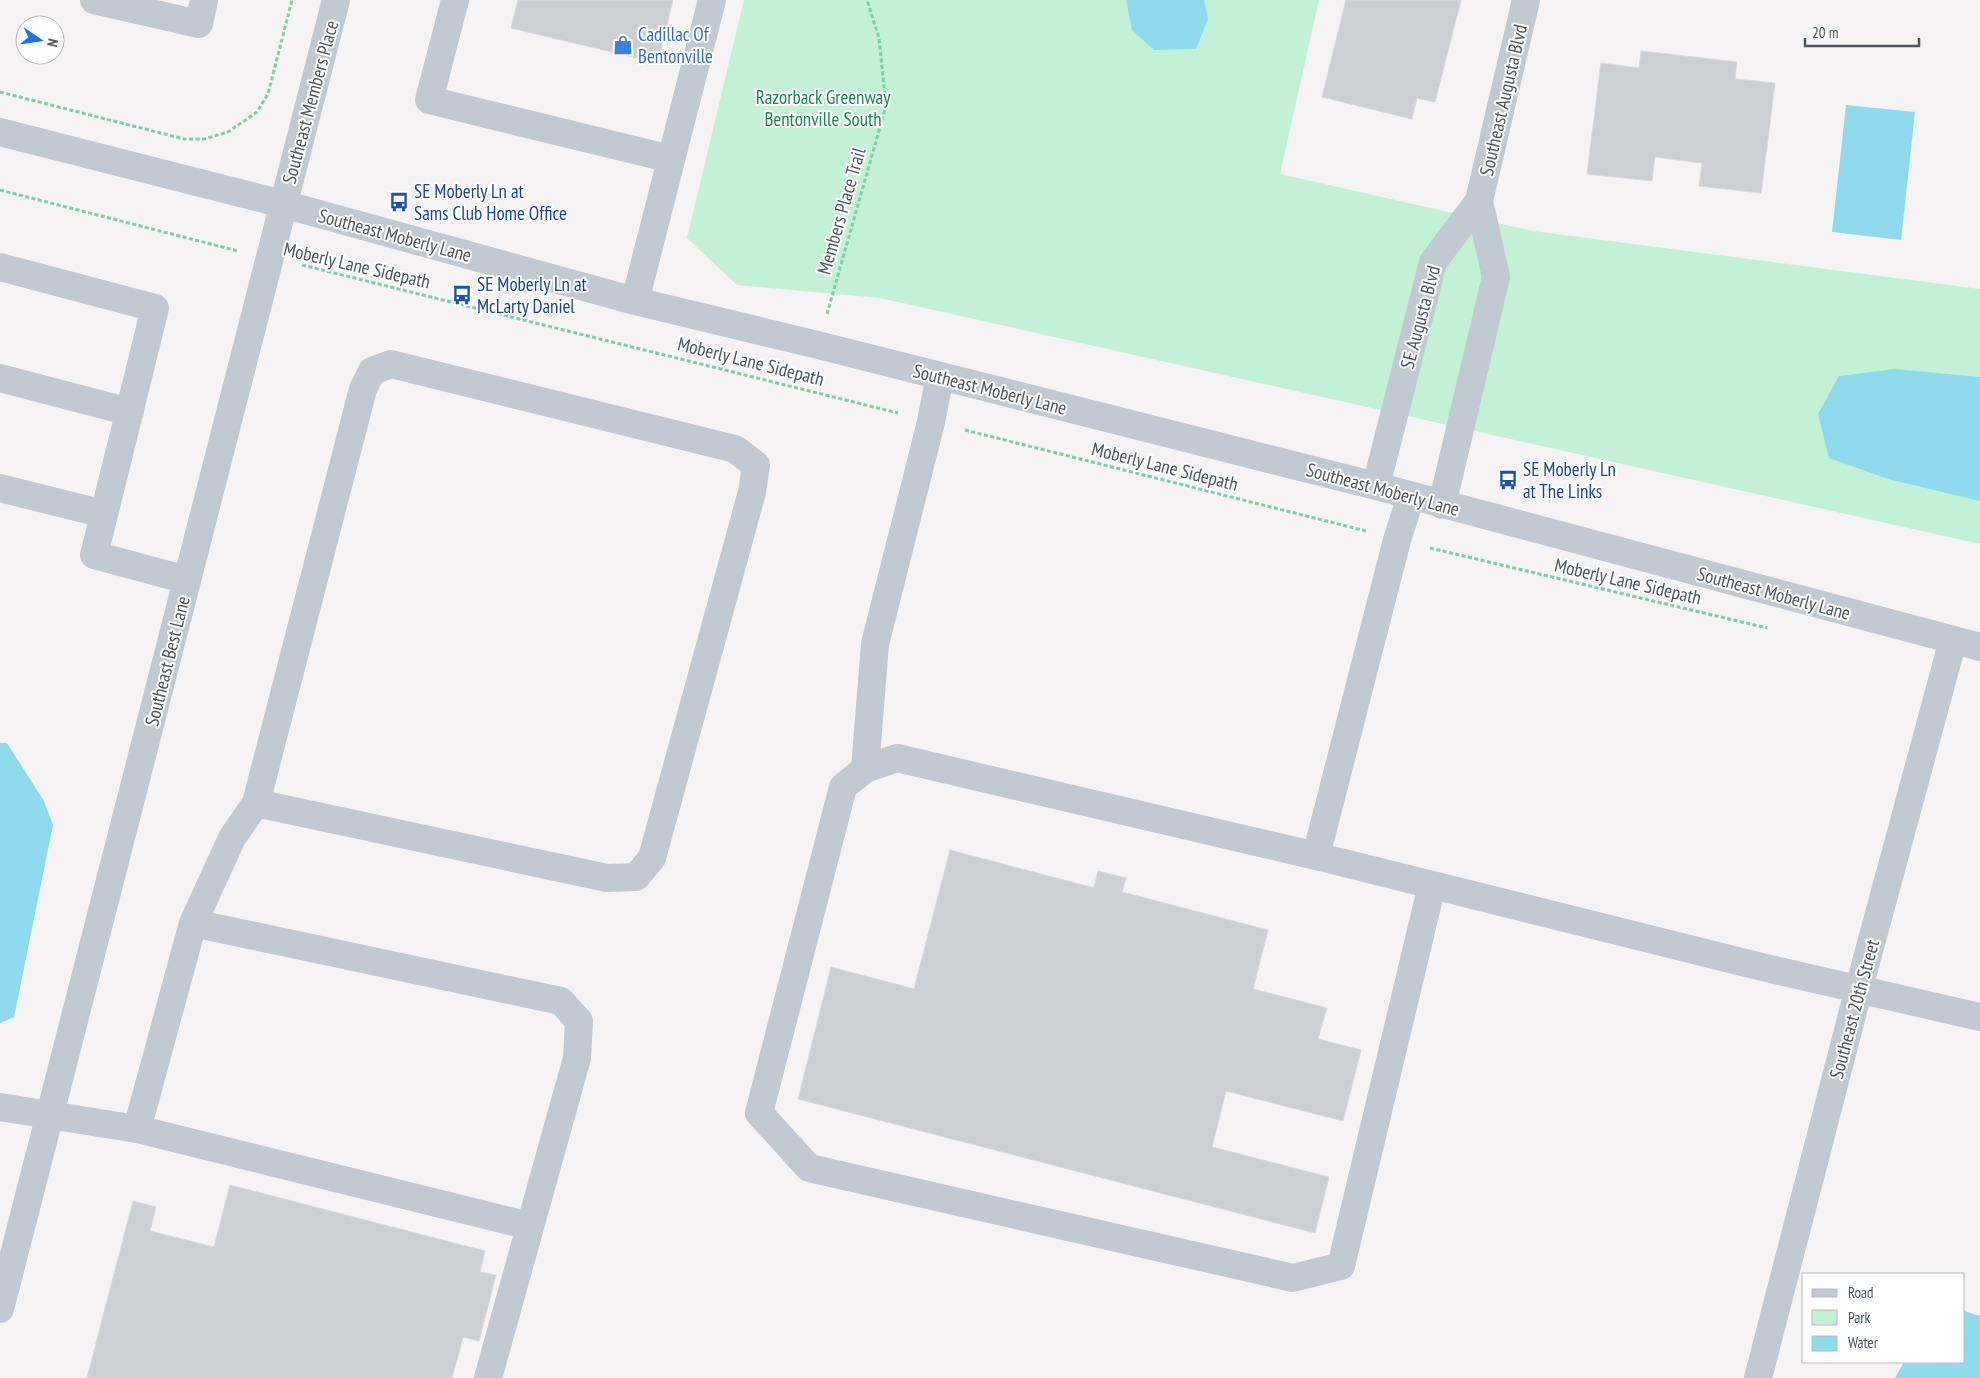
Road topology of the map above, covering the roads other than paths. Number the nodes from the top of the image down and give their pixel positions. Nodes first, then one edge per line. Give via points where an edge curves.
1 (94, 0) edge
2 (204, 0) edge
3 (336, 0) edge
4 (455, 0) edge
5 (712, 0) edge
6 (1526, 0) edge
7 (0, 132) edge
8 (671, 159) junction
9 (1479, 201) junction
10 (283, 204) junction
11 (0, 267) edge
12 (635, 301) junction
13 (940, 376) junction
14 (0, 378) edge
15 (130, 412) junction
16 (1376, 486) junction
17 (0, 488) edge
18 (1411, 496) junction
19 (1442, 505) junction
20 (104, 514) junction
21 (187, 580) junction
22 (1953, 640) junction
23 (1980, 647) edge
24 (865, 770) junction
25 (256, 803) junction
26 (1316, 856) junction
27 (1432, 885) junction
28 (193, 923) junction
29 (1859, 988) junction
30 (1980, 1017) edge
31 (0, 1107) edge
32 (51, 1117) junction
33 (138, 1129) junction
34 (530, 1226) junction
35 (0, 1310) edge
36 (488, 1378) edge
37 (1758, 1378) edge

1 - 2 street via 199,24
3 - 10 street, Southeast Members Place
4 - 8 street via 429,100
5 - 8 street
6 - 9 street, Southeast Augusta Blvd
7 - 10 street, Southeast Moberly Lane
8 - 12 street
9 - 16 street, SE Augusta Blvd via 1433,262
9 - 19 street via 1496,277
10 - 12 street, Southeast Moberly Lane
10 - 21 street, Southeast Best Lane
11 - 15 street via 155,308
12 - 13 street, Southeast Moberly Lane
13 - 16 street, Southeast Moberly Lane
13 - 24 street via 875,644
14 - 15 street
15 - 20 street
16 - 18 street, Southeast Moberly Lane
17 - 20 street
18 - 19 street, Southeast Moberly Lane
18 - 26 street
19 - 22 street, Southeast Moberly Lane
20 - 21 street via 94,555
21 - 32 street, Southeast Best Lane
22 - 23 street, Southeast Moberly Lane
22 - 29 street, Southeast 20th Street
24 - 26 street via 897,758
24 - 27 street via 843,787 759,1113 810,1168 1293,1278 1341,1266
25 - 25 street via 363,389 372,371 391,364 420,371 735,449 756,465 752,492 652,858 636,877 607,878
25 - 28 street via 232,838
26 - 27 street
27 - 29 street
28 - 33 street
28 - 34 street via 560,1001 578,1021 576,1058
29 - 30 street
29 - 37 street, Southeast 20th Street
31 - 32 street
32 - 33 street
32 - 35 street, Southeast Best Lane
33 - 34 street
34 - 36 street

